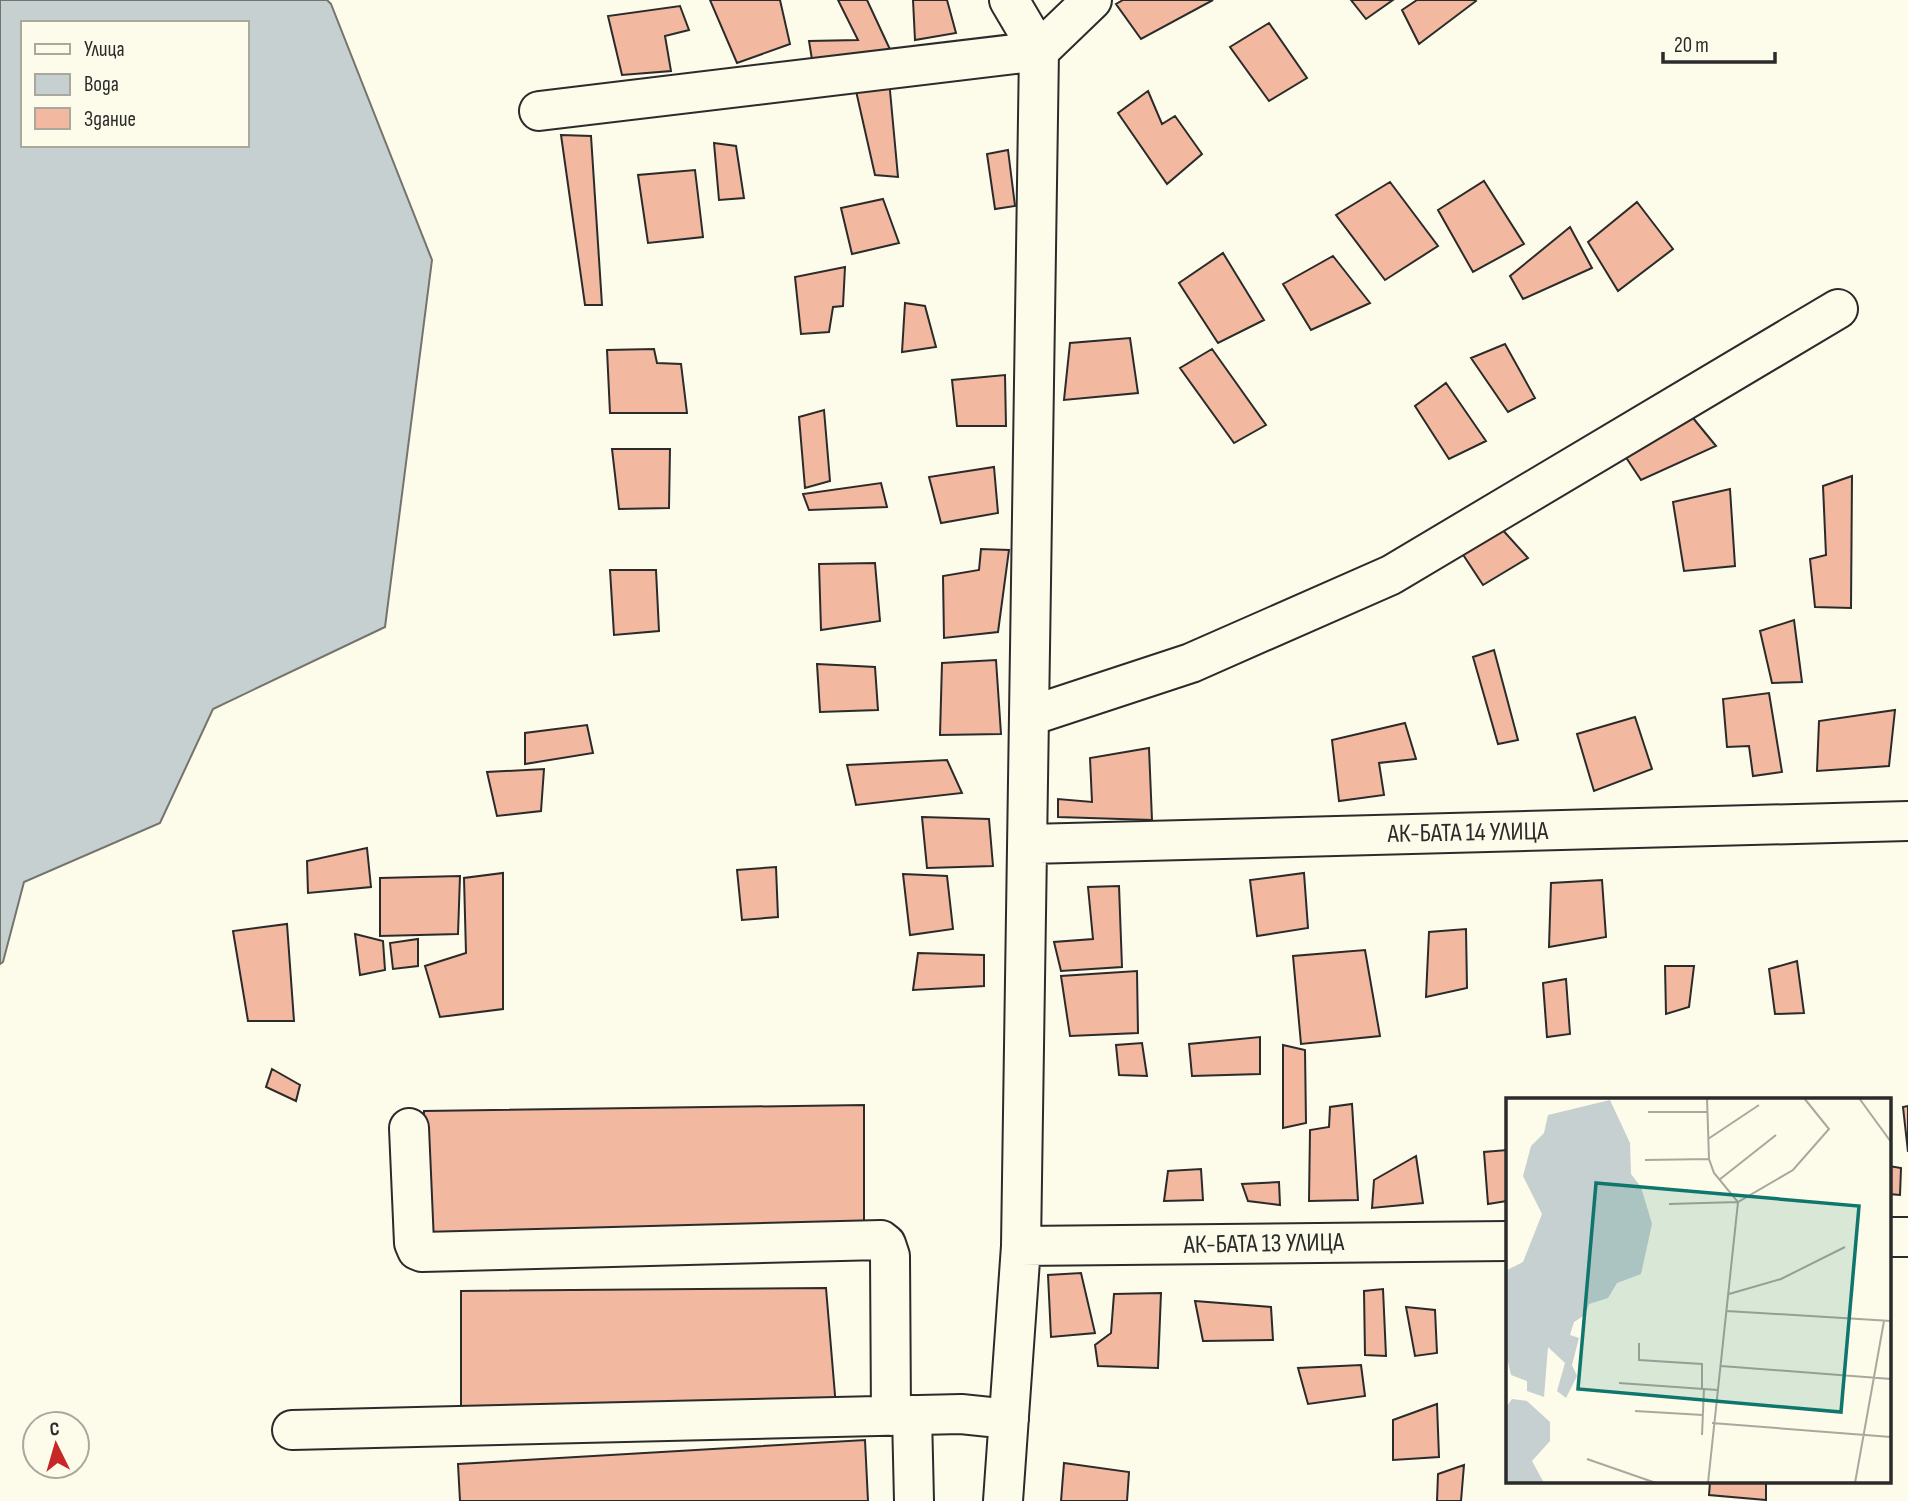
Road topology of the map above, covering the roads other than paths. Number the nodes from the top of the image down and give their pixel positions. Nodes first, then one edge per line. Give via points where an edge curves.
1 (1009, 0) edge
2 (1092, 0) edge
3 (1039, 51) junction
4 (539, 111) dead end
5 (1838, 309) dead end
6 (1030, 716) junction
7 (1908, 821) edge
8 (1029, 844) junction
9 (408, 1128) dead end
10 (1890, 1237) edge
11 (1908, 1237) edge
12 (1506, 1241) edge
13 (1021, 1246) junction
14 (902, 1416) junction
15 (1009, 1419) junction
16 (292, 1430) dead end
17 (914, 1501) edge
18 (1003, 1501) edge

1 - 3 street
2 - 3 street
3 - 4 street
3 - 6 street
5 - 6 street via 1391,575 1191,663
6 - 8 street
7 - 8 street, АК-БАТА 14 УЛИЦА
8 - 13 street
9 - 14 street via 414,1243 422,1252 881,1240 890,1256
10 - 11 street
12 - 13 street, АК-БАТА 13 УЛИЦА
13 - 15 street
14 - 15 street via 961,1414
14 - 16 street
14 - 17 street
15 - 18 street

